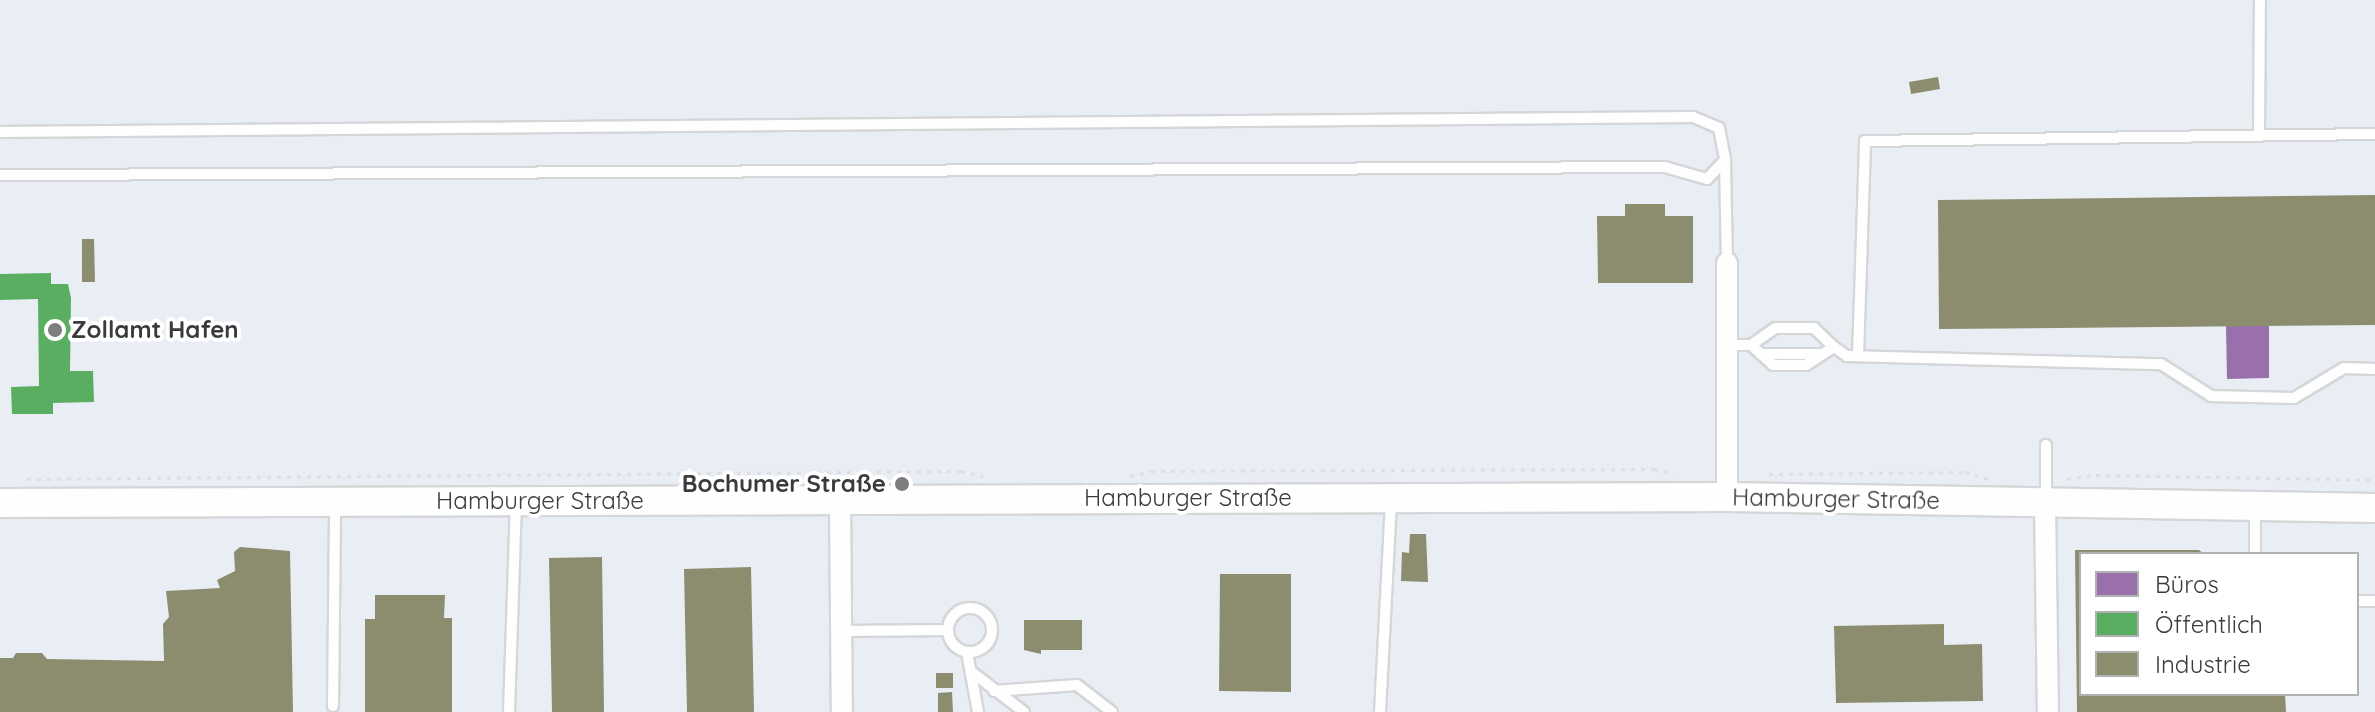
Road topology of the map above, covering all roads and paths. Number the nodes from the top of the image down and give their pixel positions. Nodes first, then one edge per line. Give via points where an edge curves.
1 (2260, 0) edge
2 (0, 132) edge
3 (2375, 134) edge
4 (2259, 135) junction
5 (1725, 160) junction
6 (0, 175) edge
7 (1727, 263) joint
8 (1729, 345) junction
9 (1751, 345) junction
10 (1834, 347) junction
11 (1858, 356) junction
12 (2375, 369) edge
13 (2046, 445) dead end
14 (1685, 474) dead end
15 (1129, 476) dead end
16 (987, 477) dead end
17 (2003, 479) dead end
18 (2375, 480) edge
19 (1727, 486) junction
20 (2046, 490) junction
21 (8, 492) edge
22 (1391, 498) junction
23 (840, 500) junction
24 (516, 501) junction
25 (335, 502) junction
26 (2255, 506) junction
27 (2375, 508) edge
28 (2255, 552) edge
29 (948, 630) junction
30 (842, 631) junction
31 (967, 652) junction
32 (973, 673) junction
33 (994, 691) junction
34 (333, 706) dead end
35 (509, 712) edge
36 (842, 712) edge
37 (978, 712) edge
38 (1024, 712) edge
39 (1112, 712) edge
40 (1380, 712) edge
41 (2048, 712) edge

1 - 4 lane
2 - 5 lane via 1693,117 1719,128
3 - 4 lane
4 - 11 lane via 1865,141
5 - 6 lane via 1707,179 1665,167
5 - 7 lane
7 - 8 street
8 - 9 lane
8 - 19 street
9 - 10 lane via 1775,328 1814,328
9 - 10 lane via 1773,365 1806,365
10 - 11 lane
11 - 12 lane via 2161,364 2211,396 2294,398 2344,368
13 - 20 lane
14 - 15 path via 1623,469 1151,471
16 - 21 path via 945,471 189,474
17 - 19 path via 1923,471
18 - 20 path
19 - 20 street, Hamburger Straße
19 - 22 street, Hamburger Straße
20 - 26 street, Hamburger Straße
20 - 41 street
21 - 25 street, Hamburger Straße
22 - 23 street, Hamburger Straße
22 - 40 lane
23 - 24 street, Hamburger Straße
23 - 30 street
24 - 25 street, Hamburger Straße
24 - 35 lane
25 - 34 lane
26 - 27 street, Hamburger Straße
26 - 28 lane
29 - 30 lane
29 - 31 lane via 957,649
29 - 31 lane via 950,620 967,608 986,616 991,636 978,651
30 - 36 street
31 - 32 lane
32 - 33 lane
32 - 37 lane
33 - 38 lane
33 - 39 lane via 1077,685

